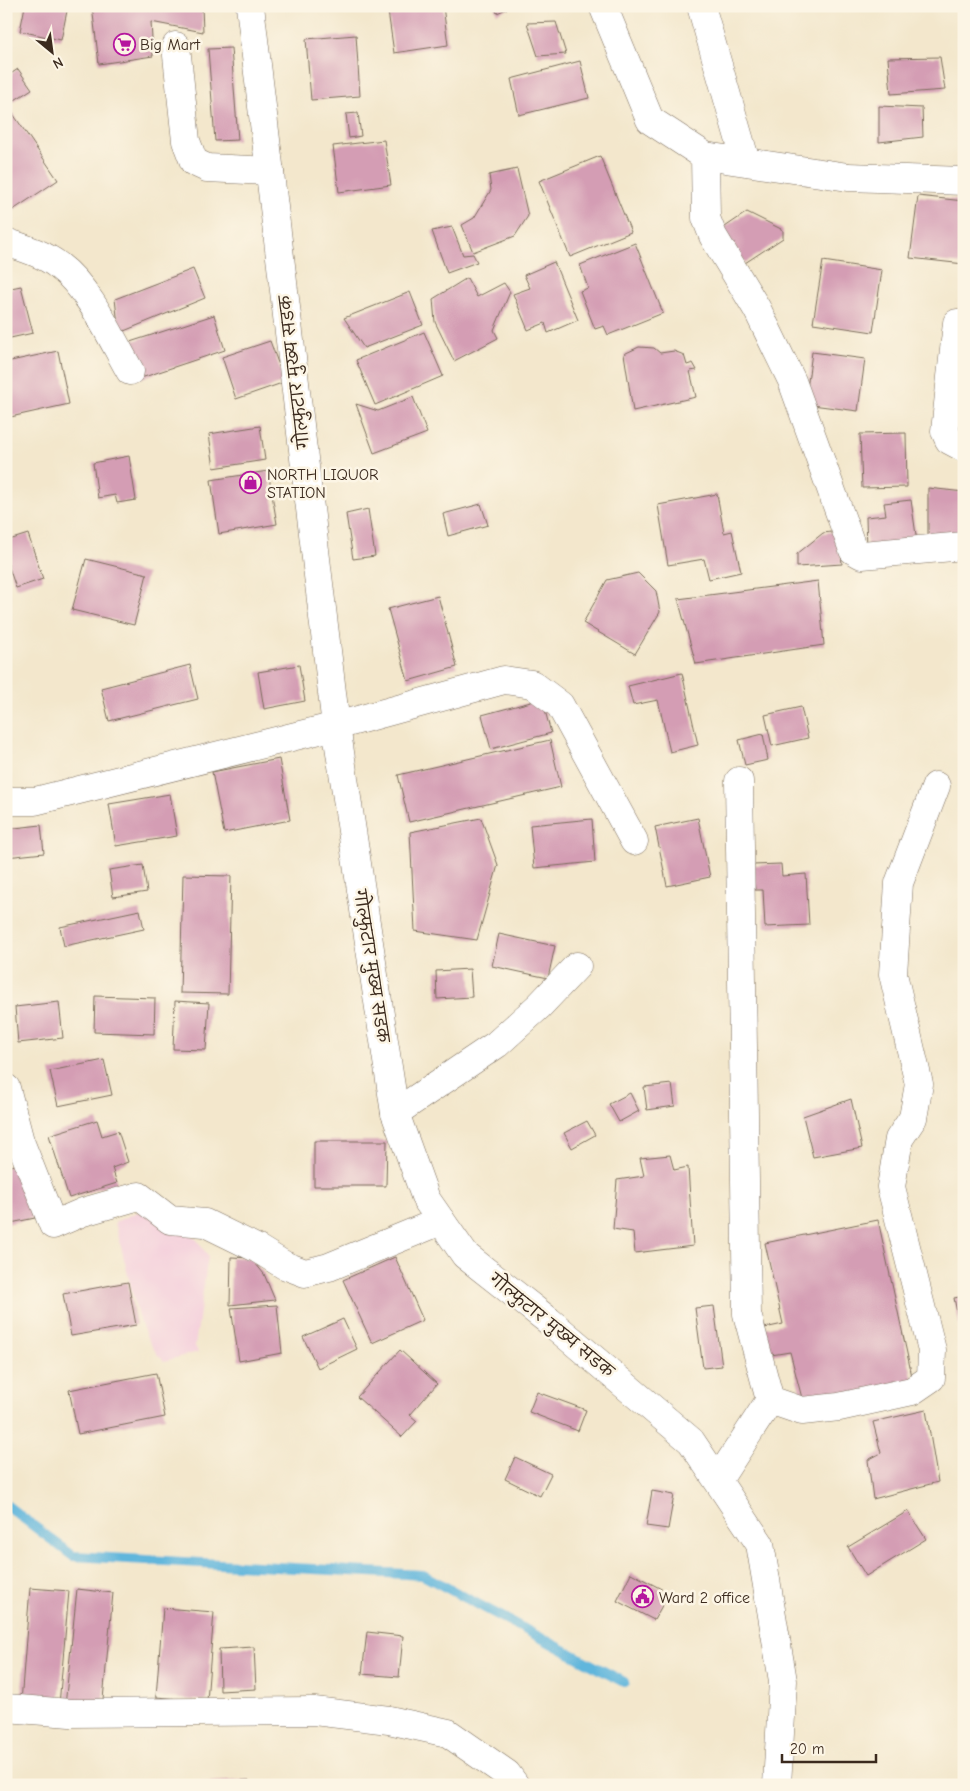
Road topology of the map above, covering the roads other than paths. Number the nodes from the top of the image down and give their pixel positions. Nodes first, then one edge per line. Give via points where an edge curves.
1 (250, 6) edge
2 (603, 6) edge
3 (701, 6) edge
4 (176, 46) dead end
5 (705, 156) junction
6 (746, 162) junction
7 (270, 171) junction
8 (964, 181) edge
9 (6, 242) edge
10 (957, 323) dead end
11 (130, 371) dead end
12 (964, 448) edge
13 (964, 546) edge
14 (336, 726) junction
15 (739, 781) dead end
16 (936, 786) dead end
17 (6, 801) edge
18 (634, 841) dead end
19 (577, 966) dead end
20 (6, 1088) edge
21 (394, 1114) junction
22 (441, 1221) junction
23 (770, 1400) junction
24 (718, 1480) junction
25 (6, 1708) edge
26 (515, 1785) edge
27 (776, 1785) edge

1 - 7 street, गोल्फुटार मुख्य सडक
2 - 5 street via 650,120
3 - 6 street
4 - 7 street via 186,141 194,162 207,168
5 - 6 street
5 - 13 street via 706,218 757,309 792,381 853,550 862,555
6 - 8 street via 848,177
7 - 14 street, गोल्फुटार मुख्य सडक
9 - 11 street via 59,265 82,288
10 - 12 street via 945,431 949,440
14 - 17 street via 35,802
14 - 18 street via 504,680 532,684 560,705
14 - 21 street, गोल्फुटार मुख्य सडक
15 - 23 street via 747,1314
16 - 23 street via 899,883 893,974 919,1084 913,1118 899,1139 891,1186 932,1350 931,1378 912,1390 839,1407 802,1411
19 - 21 street via 497,1044
20 - 22 street via 20,1140 53,1225 83,1212 138,1196 170,1220 205,1223 284,1265 306,1273 329,1267
21 - 22 street, गोल्फुटार मुख्य सडक via 426,1200
22 - 24 street, गोल्फुटार मुख्य सडक via 464,1255 549,1321 691,1441
23 - 24 street
24 - 27 street, गोल्फुटार मुख्य सडक via 760,1544 783,1681
25 - 26 street via 70,1713 314,1711 389,1720 448,1733 507,1774

